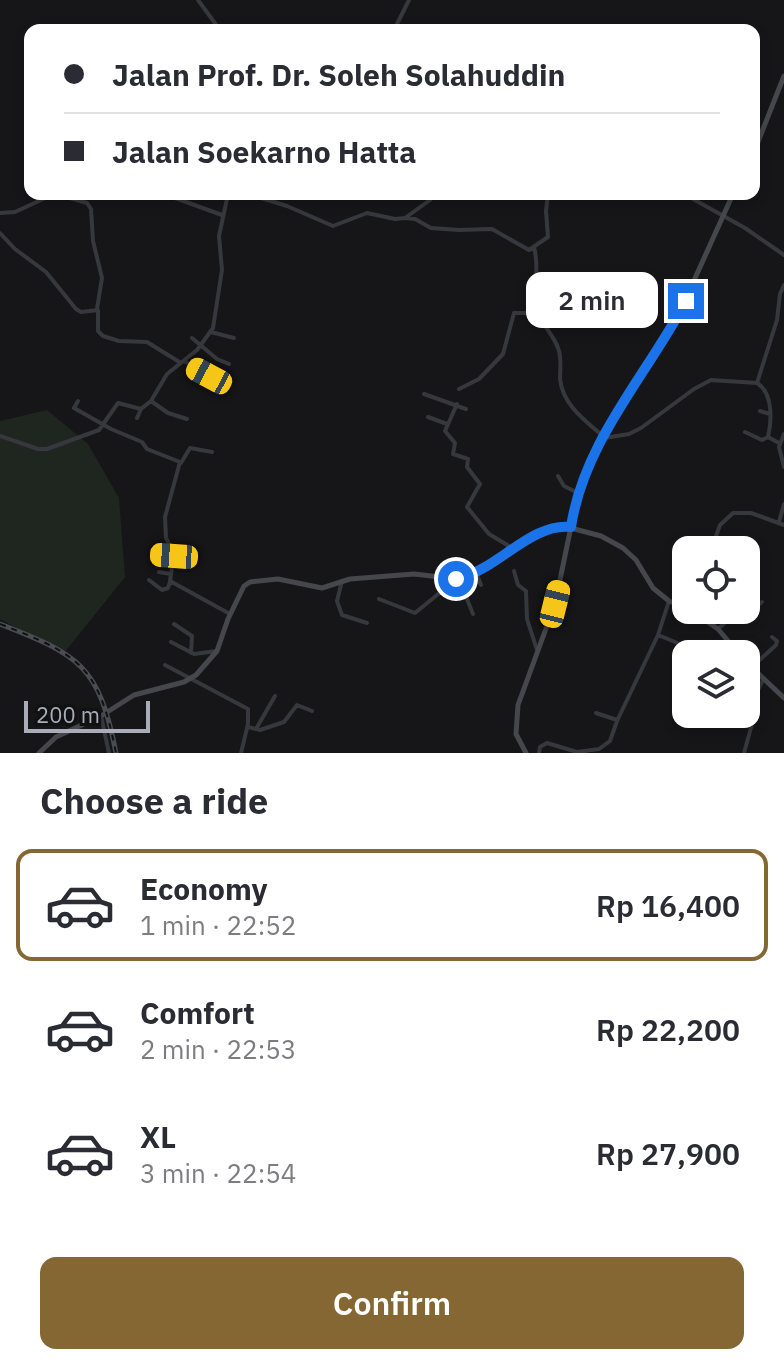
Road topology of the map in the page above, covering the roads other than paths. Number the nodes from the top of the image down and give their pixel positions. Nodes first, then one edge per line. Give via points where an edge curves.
1 (198, 0) edge
2 (409, 0) edge
3 (216, 24) edge
4 (399, 24) edge
5 (784, 76) edge
6 (760, 129) edge
7 (42, 200) edge
8 (76, 200) edge
9 (181, 200) edge
10 (226, 200) edge
11 (268, 200) edge
12 (430, 200) edge
13 (547, 200) edge
14 (695, 200) edge
15 (730, 200) edge
16 (271, 201) joint
17 (0, 213) edge
18 (722, 214) junction
19 (222, 215) junction
20 (405, 218) junction
21 (0, 233) edge
22 (534, 247) junction
23 (784, 255) edge
24 (784, 285) edge
25 (97, 310) junction
26 (538, 313) junction
27 (211, 332) junction
28 (192, 338) dead end
29 (234, 338) dead end
30 (202, 345) junction
31 (183, 362) junction
32 (229, 364) dead end
33 (209, 376) dead end
34 (757, 383) junction
35 (459, 389) dead end
36 (424, 394) dead end
37 (78, 401) dead end
38 (151, 401) junction
39 (457, 404) junction
40 (141, 409) junction
41 (466, 409) dead end
42 (760, 411) dead end
43 (770, 414) junction
44 (428, 417) dead end
45 (137, 418) dead end
46 (187, 419) dead end
47 (447, 424) junction
48 (103, 425) junction
49 (745, 432) dead end
50 (784, 434) edge
51 (0, 436) edge
52 (768, 437) junction
53 (605, 438) junction
54 (779, 443) junction
55 (212, 452) dead end
56 (181, 463) junction
57 (784, 467) edge
58 (558, 476) dead end
59 (578, 493) junction
60 (784, 504) edge
61 (781, 523) edge
62 (571, 527) junction
63 (716, 536) edge
64 (514, 549) junction
65 (154, 555) dead end
66 (174, 556) junction
67 (514, 571) dead end
68 (159, 572) dead end
69 (476, 572) junction
70 (171, 574) junction
71 (456, 579) junction
72 (149, 580) dead end
73 (342, 581) junction
74 (170, 582) junction
75 (481, 585) dead end
76 (379, 599) dead end
77 (669, 601) junction
78 (672, 602) edge
79 (230, 614) junction
80 (473, 614) dead end
81 (367, 623) dead end
82 (174, 624) dead end
83 (711, 624) edge
84 (724, 624) edge
85 (718, 629) junction
86 (658, 635) junction
87 (772, 637) dead end
88 (727, 640) edge
89 (672, 641) edge
90 (171, 642) dead end
91 (537, 650) junction
92 (217, 651) junction
93 (191, 653) junction
94 (760, 656) edge
95 (165, 665) dead end
96 (760, 677) edge
97 (190, 679) junction
98 (763, 680) junction
99 (275, 696) dead end
100 (784, 698) edge
101 (312, 711) dead end
102 (596, 713) dead end
103 (101, 716) junction
104 (617, 720) junction
105 (248, 727) junction
106 (256, 729) junction
107 (39, 753) edge
108 (109, 753) edge
109 (241, 753) edge
110 (526, 753) edge
111 (539, 753) edge
112 (744, 753) edge

1 - 3 street
2 - 4 street
5 - 6 street
7 - 17 street
8 - 25 street via 91,209 102,276
9 - 19 street
10 - 19 street
11 - 16 street
12 - 20 street
13 - 22 street via 548,237
14 - 18 street
15 - 18 street
16 - 20 street via 333,226 367,213
18 - 23 street
18 - 53 street via 678,316
19 - 27 street via 222,270
20 - 22 street via 431,228 492,229 525,249
21 - 25 street via 46,272 78,311
22 - 26 street
24 - 34 street
25 - 31 street via 101,335 147,342
26 - 35 street via 514,313 503,354 479,379
26 - 53 street via 558,345 567,402
27 - 29 street
27 - 30 street
28 - 30 street
30 - 31 street
30 - 32 street
31 - 33 street
31 - 38 street via 167,374
34 - 43 street via 766,391
34 - 53 street via 711,380 641,428
36 - 39 street
37 - 48 street via 74,408
38 - 40 street
38 - 46 street
39 - 41 street
39 - 47 street
40 - 45 street
40 - 48 street via 118,403
42 - 43 street
43 - 52 street
44 - 47 street
47 - 64 street via 444,429 455,443 453,454 468,459 467,467 480,484 467,507 489,534
48 - 51 street via 44,450
48 - 56 street
49 - 52 street via 762,440
50 - 54 street
52 - 54 street
53 - 59 street
54 - 57 street
55 - 56 street via 190,448
56 - 66 street via 165,517
58 - 59 street
59 - 62 street
60 - 61 street
61 - 63 street via 742,511 720,525
62 - 64 street via 551,529
62 - 77 street via 623,548
62 - 91 street via 555,604
64 - 69 street
65 - 66 street
66 - 70 street
67 - 91 street via 526,591 527,619
68 - 70 street
69 - 71 street
69 - 75 street
70 - 74 street
71 - 73 street via 414,574
71 - 76 street via 415,613
71 - 80 street
72 - 74 street via 162,590
73 - 79 street via 322,588 278,579 248,582
73 - 81 street via 337,601 342,615
74 - 79 street
77 - 78 street
77 - 86 street
79 - 92 street
82 - 93 street via 192,636
83 - 85 street
84 - 85 street
85 - 88 street
86 - 89 street
86 - 104 street
87 - 94 street via 776,645
90 - 93 street
91 - 110 street via 515,723
92 - 93 street
92 - 97 street
95 - 97 street
96 - 98 street
97 - 103 street via 134,695
97 - 105 street via 248,709
98 - 100 street
98 - 112 street
99 - 106 street
101 - 106 street via 297,705 284,722
102 - 104 street
103 - 107 street via 56,737
103 - 108 street
104 - 111 street via 611,740 599,749 571,751 547,743
105 - 106 street
105 - 109 street

